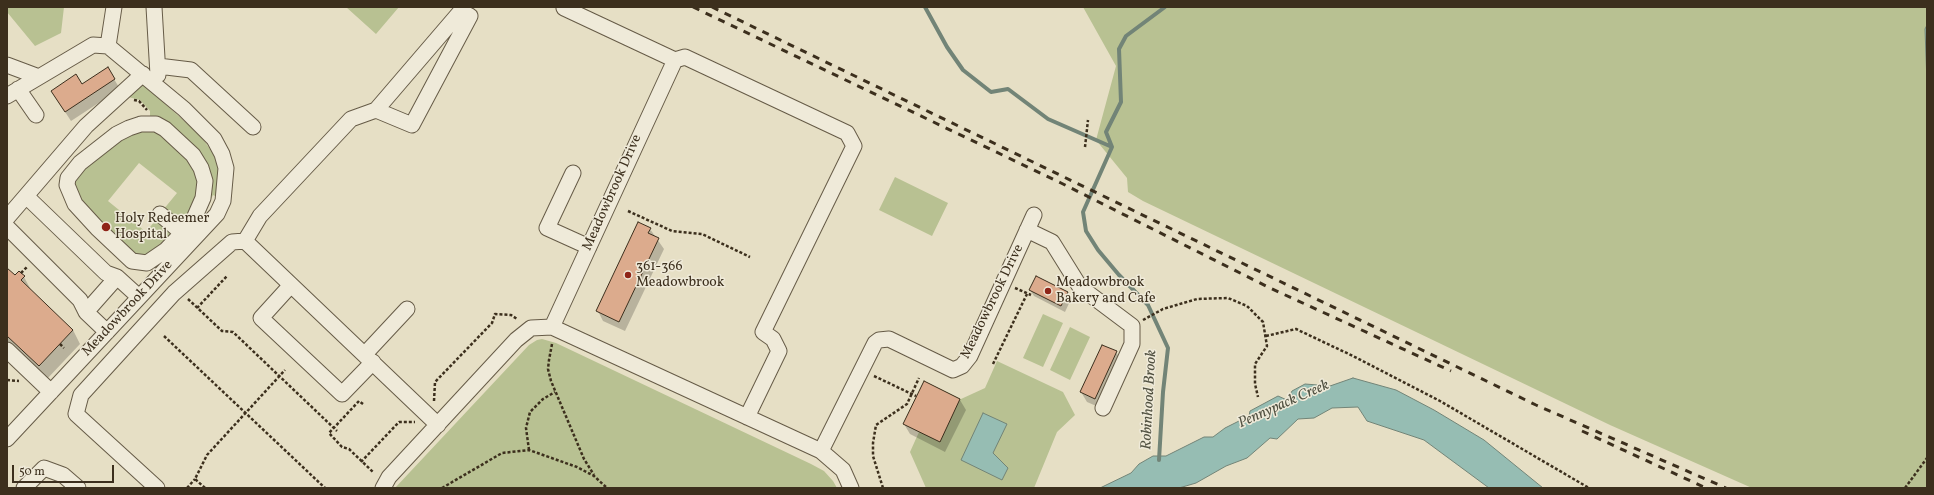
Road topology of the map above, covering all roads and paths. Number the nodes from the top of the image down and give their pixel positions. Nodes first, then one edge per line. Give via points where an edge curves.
1 (114, 7) edge
2 (154, 7) edge
3 (564, 8) edge
4 (108, 46) junction
5 (675, 60) junction
6 (7, 65) edge
7 (158, 66) junction
8 (143, 74) junction
9 (7, 75) edge
10 (23, 86) edge
11 (159, 88) junction
12 (117, 97) junction
13 (376, 110) junction
14 (36, 115) dead end
15 (1088, 120) dead end
16 (148, 124) junction
17 (254, 127) dead end
18 (1085, 147) dead end
19 (573, 173) dead end
20 (26, 196) junction
21 (628, 211) dead end
22 (160, 214) dead end
23 (1034, 216) dead end
24 (7, 218) edge
25 (7, 227) edge
26 (1027, 230) junction
27 (187, 237) junction
28 (245, 241) junction
29 (589, 247) junction
30 (750, 257) dead end
31 (24, 270) dead end
32 (22, 273) dead end
33 (227, 276) dead end
34 (117, 277) junction
35 (292, 285) junction
36 (1013, 286) dead end
37 (139, 297) junction
38 (186, 297) dead end
39 (197, 308) junction
40 (407, 309) dead end
41 (86, 312) junction
42 (517, 319) dead end
43 (1139, 322) dead end
44 (552, 326) junction
45 (107, 332) junction
46 (164, 336) dead end
47 (1266, 336) junction
48 (60, 344) dead end
49 (552, 344) dead end
50 (64, 348) dead end
51 (7, 350) edge
52 (369, 358) junction
53 (993, 364) dead end
54 (285, 370) dead end
55 (874, 376) dead end
56 (919, 378) dead end
57 (51, 392) junction
58 (555, 392) junction
59 (912, 394) junction
60 (916, 396) dead end
61 (1258, 397) dead end
62 (363, 404) dead end
63 (433, 407) dead end
64 (1103, 408) dead end
65 (344, 410) dead end
66 (347, 413) junction
67 (747, 417) junction
68 (419, 423) dead end
69 (438, 425) junction
70 (334, 428) junction
71 (337, 431) dead end
72 (7, 439) edge
73 (529, 450) junction
74 (821, 451) junction
75 (1927, 458) edge
76 (362, 462) junction
77 (374, 473) dead end
78 (594, 476) junction
79 (195, 479) junction
80 (24, 488) edge
81 (78, 488) edge
82 (157, 488) edge
83 (187, 488) edge
84 (205, 488) edge
85 (325, 488) edge
86 (383, 488) edge
87 (442, 488) edge
88 (607, 488) edge
89 (851, 488) edge
90 (883, 488) edge
91 (1589, 488) edge
92 (1905, 488) edge

1 - 4 street
2 - 7 street
3 - 5 street
4 - 8 street, Meadowbrook Drive
4 - 10 street via 93,45
5 - 29 street, Meadowbrook Drive
5 - 67 street via 685,57 847,133 854,146 763,332 773,339 779,351
6 - 10 street
7 - 11 street
7 - 17 street via 191,70
8 - 11 street, Meadowbrook Drive
8 - 12 street
9 - 10 street
10 - 14 street
11 - 27 street, Meadowbrook Drive via 214,139 226,168 223,201 217,214
12 - 16 path via 139,102 148,112
12 - 20 street via 86,126
13 - 13 street via 461,11 470,16 412,125
13 - 28 street via 351,119 260,216
15 - 18 path
16 - 27 street via 156,124 165,129 193,155 201,168 205,182 203,198
16 - 27 street via 129,128 117,134 80,162 68,178 67,185 76,204 132,261 147,263
19 - 29 street via 547,228
20 - 24 street
20 - 34 street via 106,273
21 - 30 path via 672,231 702,234
22 - 27 street
23 - 26 street, Meadowbrook Drive
25 - 41 street via 80,300
26 - 64 street via 1052,242 1080,287 1132,326 1132,344
26 - 74 street, Meadowbrook Drive via 970,356 962,366 953,370 890,339 879,340 875,343
27 - 37 street, Meadowbrook Drive
28 - 35 street
28 - 82 street via 232,242 174,293 81,395 76,414
29 - 44 street, Meadowbrook Drive
31 - 32 path
33 - 39 path
34 - 37 street
34 - 41 street
35 - 52 street
35 - 52 street via 261,318 342,394
36 - 53 path via 1029,295
37 - 45 street, Meadowbrook Drive
38 - 39 path
39 - 70 path via 222,331 233,332
40 - 52 street
41 - 45 street
42 - 63 path via 511,315 495,314 492,323 435,382
43 - 47 path via 1163,309 1197,299 1228,298 1247,306 1263,322
44 - 67 street
44 - 69 street via 531,328 523,334
45 - 57 street, Meadowbrook Drive
46 - 85 path
47 - 61 path via 1267,346 1255,364
47 - 91 path via 1296,329 1339,349 1440,401
48 - 50 path
49 - 58 path via 548,369
51 - 57 street
52 - 69 street
54 - 79 path via 207,456
55 - 59 path
56 - 59 path
57 - 72 street, Meadowbrook Drive
58 - 73 path via 543,399 530,412 526,428
58 - 78 path
59 - 60 path
59 - 90 path via 907,404 876,425 873,456
62 - 66 path via 359,401
65 - 66 path
66 - 70 path
67 - 74 street
68 - 76 path via 399,422
69 - 86 street via 389,477
70 - 71 path
70 - 76 path via 329,433
73 - 78 path via 577,467
73 - 87 path via 502,453
74 - 89 street via 843,470
75 - 92 path
76 - 77 path
78 - 88 path
79 - 83 path
79 - 84 path
80 - 81 street via 44,468 63,475

